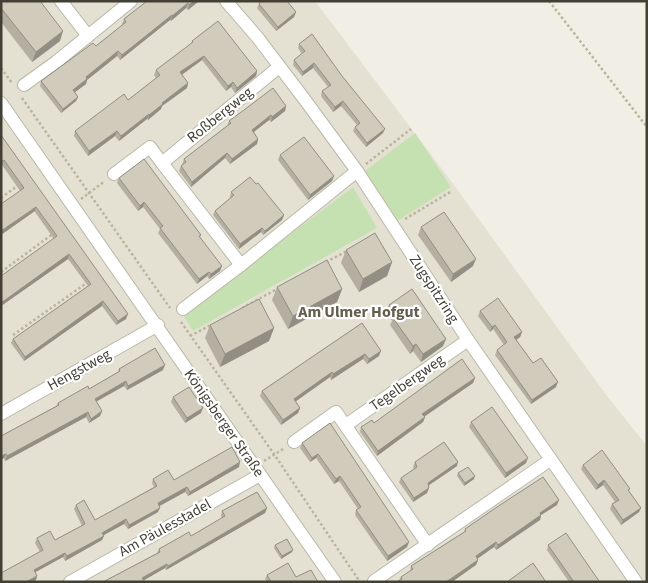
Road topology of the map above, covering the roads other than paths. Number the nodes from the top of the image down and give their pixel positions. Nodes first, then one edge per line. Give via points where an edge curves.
1 (61, 1) edge
2 (131, 1) edge
3 (226, 1) edge
4 (88, 36) junction
5 (279, 67) junction
6 (24, 86) dead end
7 (1, 103) edge
8 (162, 163) junction
9 (357, 171) junction
10 (114, 174) road end
11 (241, 265) junction
12 (179, 315) road end
13 (158, 325) junction
14 (468, 340) junction
15 (1, 414) edge
16 (346, 425) junction
17 (294, 442) road end
18 (550, 460) junction
19 (258, 471) junction
20 (428, 545) junction
21 (630, 580) edge
22 (374, 581) edge
23 (70, 582) edge
24 (336, 582) edge

1 - 4 street
2 - 4 street
3 - 5 street, Zugspitzring
4 - 6 street
5 - 8 street, Roßbergweg
5 - 9 street, Zugspitzring
7 - 13 street, Königsberger Straße
8 - 10 street via 150,147
8 - 11 street
9 - 11 street
9 - 14 street, Zugspitzring
11 - 12 street
13 - 15 street, Hengstweg
13 - 19 street, Königsberger Straße
14 - 16 street, Tegelbergweg
14 - 18 street, Zugspitzring
16 - 17 street via 336,412
16 - 20 street
18 - 20 street
18 - 21 street, Zugspitzring
19 - 23 street, Am Päulesstadel
19 - 24 street, Königsberger Straße
20 - 22 street

